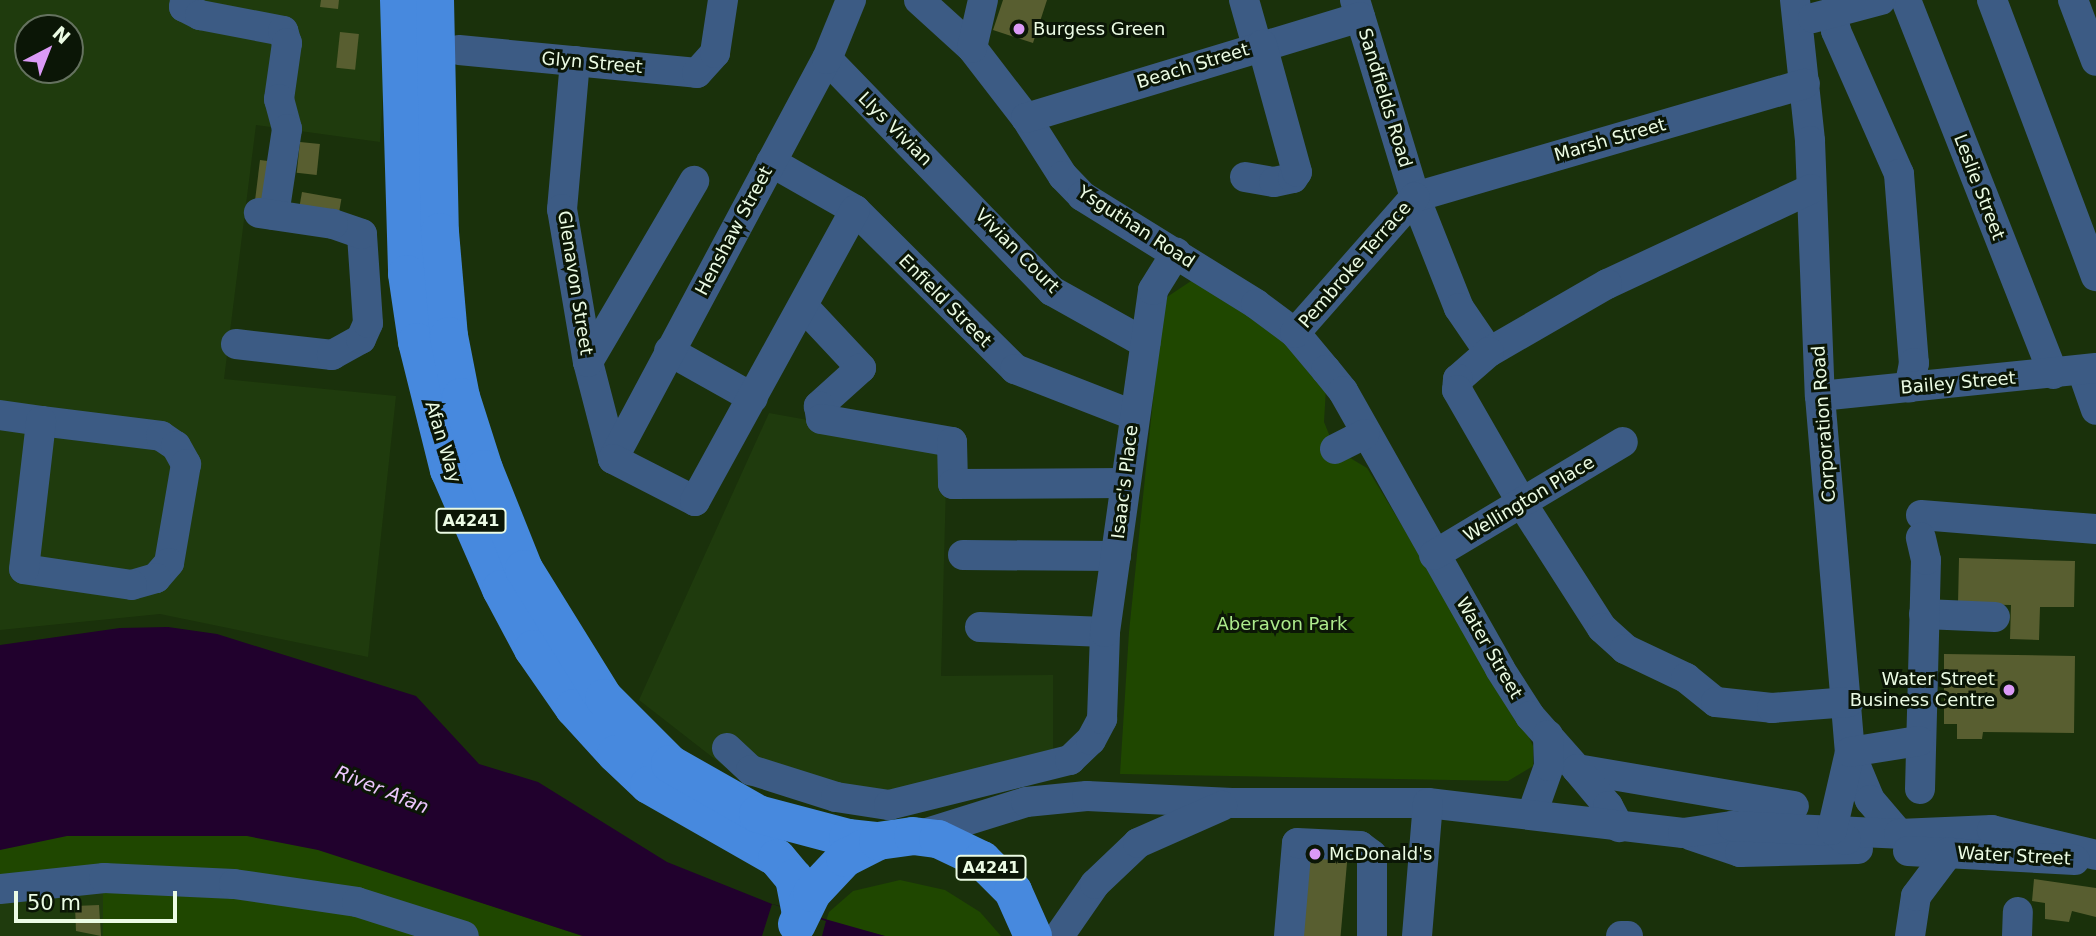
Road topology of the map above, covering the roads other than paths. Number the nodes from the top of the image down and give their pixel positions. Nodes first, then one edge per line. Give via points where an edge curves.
1 (185, 0) edge
2 (399, 0) edge
3 (435, 0) edge
4 (723, 0) edge
5 (851, 0) edge
6 (919, 0) edge
7 (983, 0) edge
8 (1244, 0) edge
9 (1881, 0) edge
10 (1906, 0) edge
11 (1992, 0) edge
12 (2073, 0) edge
13 (1357, 9) edge
14 (1797, 11) edge
15 (1832, 13) junction
16 (1260, 46) junction
17 (972, 48) junction
18 (459, 50) dead end
19 (827, 59) junction
20 (575, 61) junction
21 (2096, 61) edge
22 (1805, 84) junction
23 (1026, 118) junction
24 (771, 162) junction
25 (1245, 177) dead end
26 (694, 181) dead end
27 (1811, 189) junction
28 (1415, 197) junction
29 (963, 198) joint
30 (855, 210) junction
31 (1176, 253) junction
32 (2096, 276) edge
33 (803, 306) junction
34 (1295, 333) junction
35 (1145, 343) junction
36 (236, 344) dead end
37 (669, 351) junction
38 (1489, 352) junction
39 (588, 362) junction
40 (2077, 371) edge
41 (1909, 387) junction
42 (1819, 396) junction
43 (753, 398) junction
44 (2096, 410) edge
45 (0, 415) edge
46 (1133, 415) junction
47 (41, 421) junction
48 (1364, 435) junction
49 (1623, 442) dead end
50 (1335, 449) dead end
51 (613, 460) junction
52 (1124, 484) junction
53 (1523, 505) junction
54 (2096, 529) edge
55 (963, 555) dead end
56 (1434, 555) junction
57 (1116, 556) junction
58 (1924, 614) junction
59 (1995, 617) dead end
60 (980, 627) dead end
61 (1105, 632) junction
62 (1849, 702) junction
63 (1548, 735) junction
64 (1919, 741) junction
65 (727, 748) dead end
66 (1850, 752) junction
67 (1577, 769) junction
68 (1920, 789) dead end
69 (1232, 803) junction
70 (1428, 803) junction
71 (1794, 806) dead end
72 (1532, 814) junction
73 (1619, 827) junction
74 (1832, 830) junction
75 (1683, 833) junction
76 (917, 836) junction
77 (878, 841) junction
78 (1881, 844) junction
79 (1949, 852) junction
80 (2096, 858) edge
81 (0, 889) edge
82 (1916, 896) junction
83 (797, 924) edge
84 (464, 936) edge
85 (1033, 936) edge
86 (1059, 936) edge
87 (1289, 936) edge
88 (1372, 936) edge
89 (1417, 936) edge
90 (1621, 936) edge
91 (1628, 936) edge
92 (1910, 936) edge

1 - 36 street via 184,7 200,15 283,31 287,43 279,99 287,129 267,214 333,224 362,234 368,323 361,339 332,355
2 - 83 main road, Afan Way / A4241 via 407,274 417,342 449,470 500,589 533,649 574,708 616,754 649,785 777,858 794,878
3 - 77 main road, Afan Way / A4241 via 440,232 449,336 461,397 484,469 524,569 604,698 670,764 758,814 848,838
4 - 20 street, Glyn Street via 715,53 697,73
5 - 19 street, Henshaw Street
6 - 17 street, Ysguthan Road
7 - 17 street
8 - 16 street
9 - 15 street
10 - 40 street, Leslie Street
11 - 32 street
12 - 21 street
13 - 16 street, Beach Street
13 - 28 street, Sandfields Road
14 - 15 street
14 - 22 street, Corporation Road
15 - 41 street via 1899,174 1914,363
16 - 23 street, Beach Street
16 - 25 street via 1297,172 1293,178 1274,182
17 - 23 street, Ysguthan Road
18 - 20 street, Glyn Street
19 - 24 street, Henshaw Street
19 - 29 street, Llys Vivian
20 - 39 street, Glenavon Street via 562,209
22 - 27 street, Corporation Road
22 - 28 street, Marsh Street
23 - 31 street, Ysguthan Road via 1063,176 1082,196
24 - 30 street, Enfield Street
24 - 37 street, Henshaw Street
26 - 39 street
27 - 38 street via 1607,284
27 - 42 street, Corporation Road
28 - 34 street, Pembroke Terrace
28 - 38 street, Sandfields Road via 1460,308
29 - 35 street, Vivian Court via 1052,291
30 - 33 street
30 - 46 street, Enfield Street via 1015,369
31 - 34 street, Ysguthan Road
31 - 35 street, Isaac's Place via 1153,290
33 - 43 street
33 - 52 street via 861,368 819,405 821,419 952,442 953,484
34 - 48 street, Water Street via 1343,391
35 - 46 street, Isaac's Place
37 - 43 street
37 - 51 street, Henshaw Street
38 - 53 street via 1458,379 1457,390
39 - 51 street, Glenavon Street
40 - 41 street, Bailey Street
40 - 44 street, Leslie Street
41 - 42 street, Bailey Street
42 - 62 street, Corporation Road
43 - 51 street via 695,501
45 - 47 street
46 - 52 street, Isaac's Place
47 - 47 street via 161,436 176,446 186,464 169,564 156,578 132,584 24,569
48 - 50 street
48 - 56 street, Water Street
49 - 53 street, Wellington Place
52 - 57 street, Isaac's Place
53 - 56 street, Wellington Place
53 - 62 street via 1602,628 1625,649 1686,678 1716,702 1772,708
54 - 58 street via 1927,543
55 - 57 street
56 - 63 street, Water Street via 1500,669
57 - 61 street, Isaac's Place
58 - 59 street
58 - 64 street
60 - 61 street
61 - 65 street, Isaac's Place via 1102,719 1091,740 1070,761 889,805 836,797 751,770
62 - 66 street, Corporation Road
63 - 67 street, Water Street
63 - 72 street via 1549,766
64 - 66 street
64 - 68 street
66 - 74 street
66 - 78 street, Corporation Road via 1870,800
67 - 71 street
67 - 73 street, Water Street
69 - 70 street, Water Street
69 - 76 street, Water Street via 1055,797
69 - 86 street, Water Street via 1138,844 1095,884
70 - 72 street, Water Street
70 - 89 street
72 - 73 street, Water Street
73 - 75 street, Water Street
74 - 75 street, Water Street via 1732,826
74 - 78 street, Water Street
74 - 78 street
75 - 78 street, Water Street via 1740,852
76 - 77 main road, A4241
76 - 85 main road, A4241 via 959,846 982,860 1013,891
77 - 83 main road, A4241 via 832,869
78 - 79 street, Water Street
78 - 80 street, Water Street via 2011,831
78 - 82 street
79 - 80 street, Water Street
79 - 82 street
81 - 84 street via 104,878 234,884 367,904
82 - 92 street
87 - 88 street via 1297,843 1360,845 1373,855
90 - 91 street

